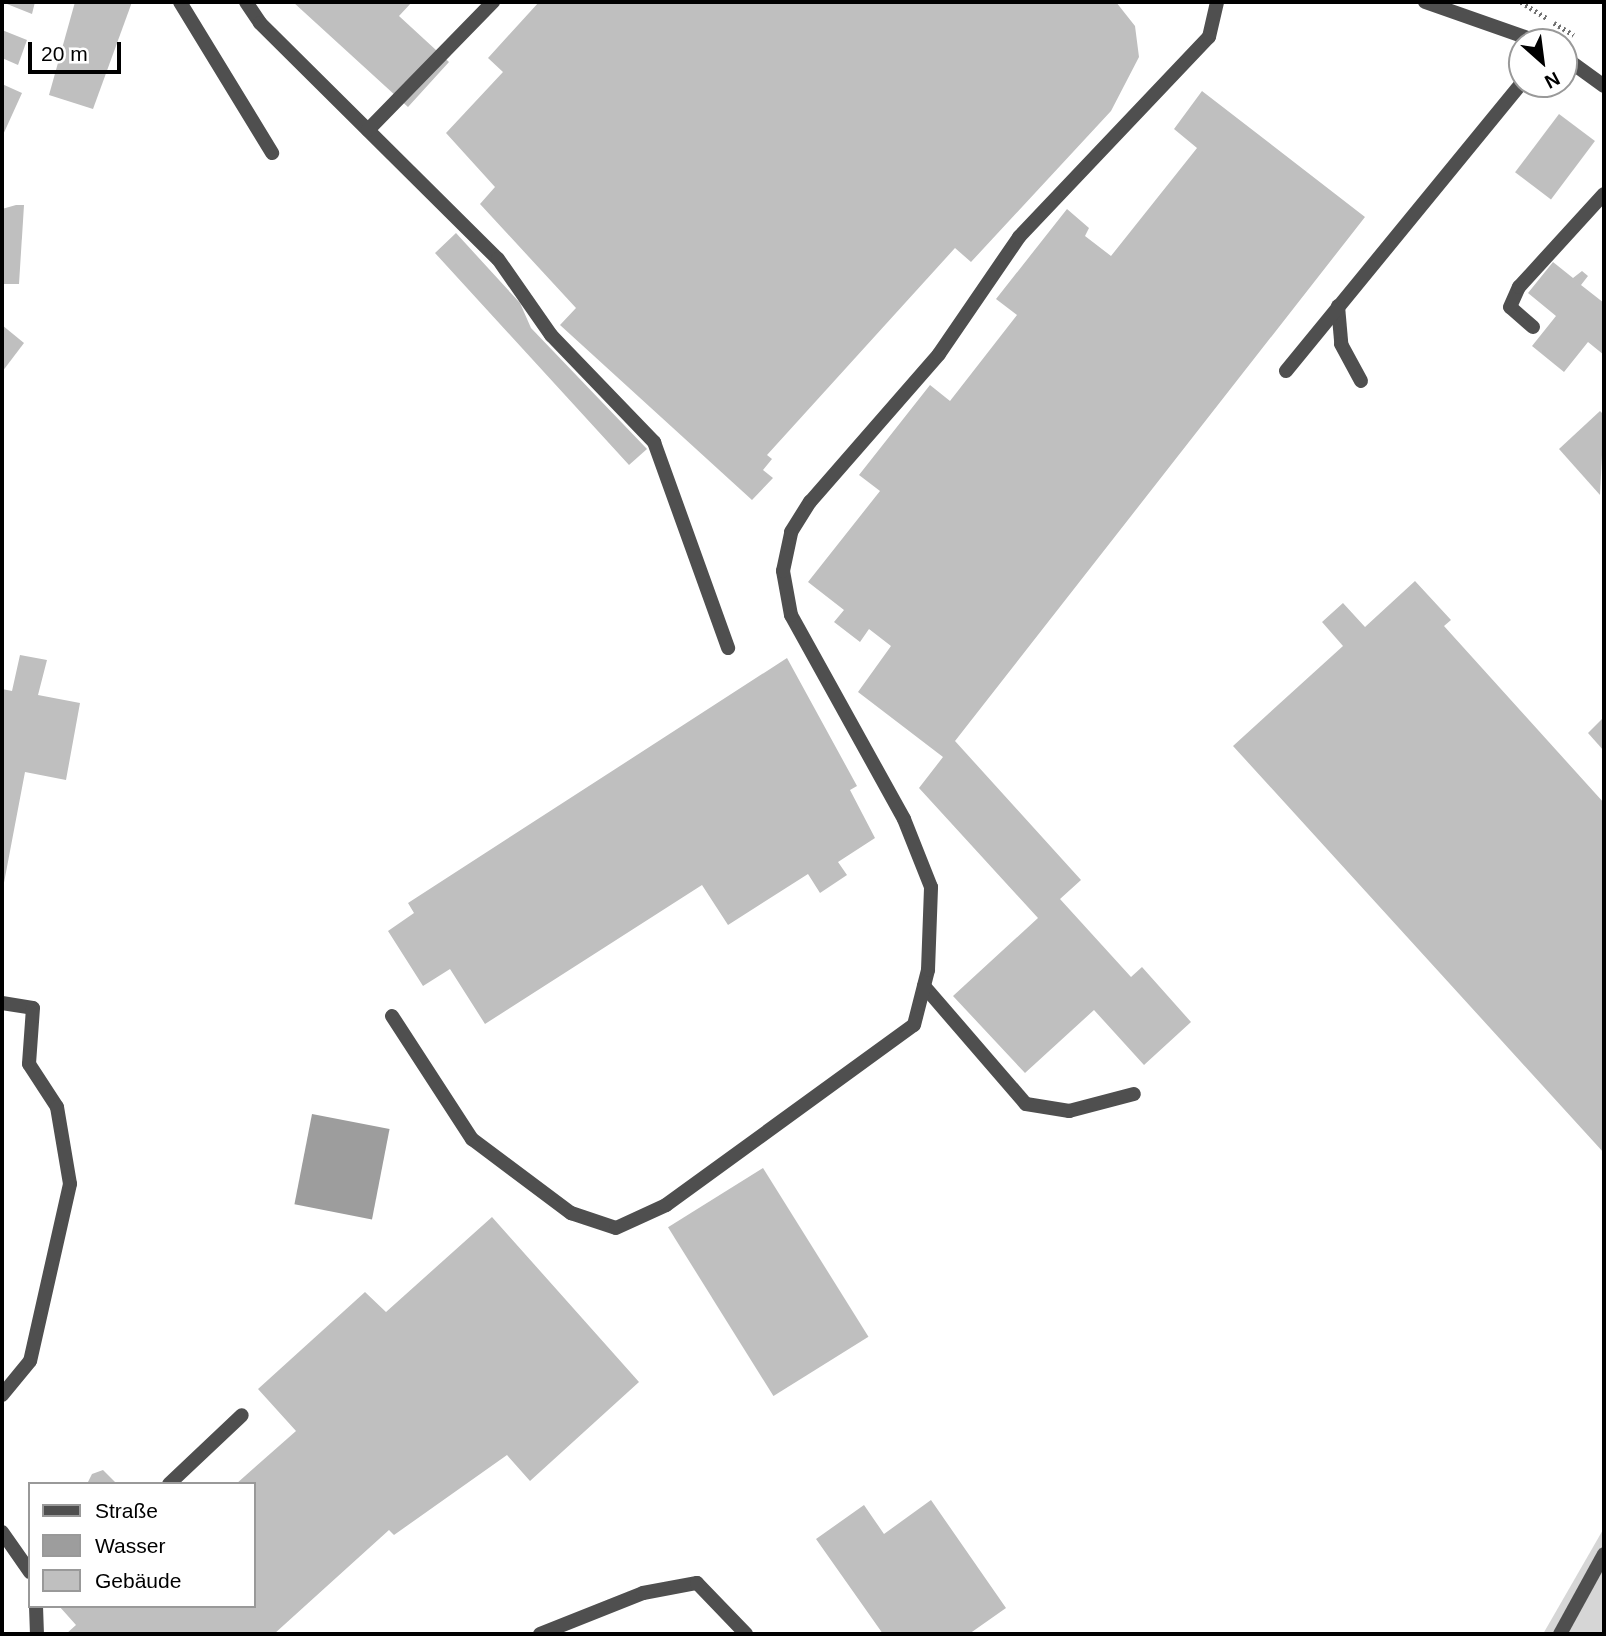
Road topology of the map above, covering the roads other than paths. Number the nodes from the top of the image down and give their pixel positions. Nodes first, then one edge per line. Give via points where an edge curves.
1 (180, 2) edge
2 (246, 2) edge
3 (493, 2) edge
4 (1217, 2) edge
5 (1436, 3) edge
6 (1508, 30) edge
7 (1578, 67) edge
8 (1604, 86) edge
9 (1510, 98) edge
10 (368, 130) junction
11 (272, 153) dead end
12 (1604, 194) edge
13 (1338, 306) junction
14 (1533, 327) dead end
15 (1286, 371) dead end
16 (1361, 381) dead end
17 (728, 648) dead end
18 (924, 986) junction
19 (2, 1003) edge
20 (392, 1016) dead end
21 (1134, 1094) dead end
22 (2, 1395) edge
23 (242, 1415) dead end
24 (171, 1482) edge
25 (2, 1532) edge
26 (1604, 1554) edge
27 (28, 1569) edge
28 (36, 1608) edge
29 (37, 1634) edge
30 (540, 1634) edge
31 (746, 1634) edge
32 (1560, 1634) edge

1 - 11 street
2 - 10 street
3 - 10 street
4 - 18 street via 1209,37 1019,237 939,354 791,533 783,571 791,615 904,818 931,887
5 - 6 street
7 - 8 street
9 - 13 street
10 - 17 street via 498,259 551,335 654,442
12 - 14 street via 1519,287 1510,307
13 - 15 street
13 - 16 street via 1340,344
18 - 20 street via 914,1025 666,1205 615,1228 570,1213 472,1139
18 - 21 street via 1026,1104 1069,1111
19 - 22 street via 33,1008 29,1064 57,1107 70,1184 30,1361
23 - 24 street
25 - 27 street
26 - 32 street
28 - 29 street
30 - 31 street via 643,1593 697,1583

